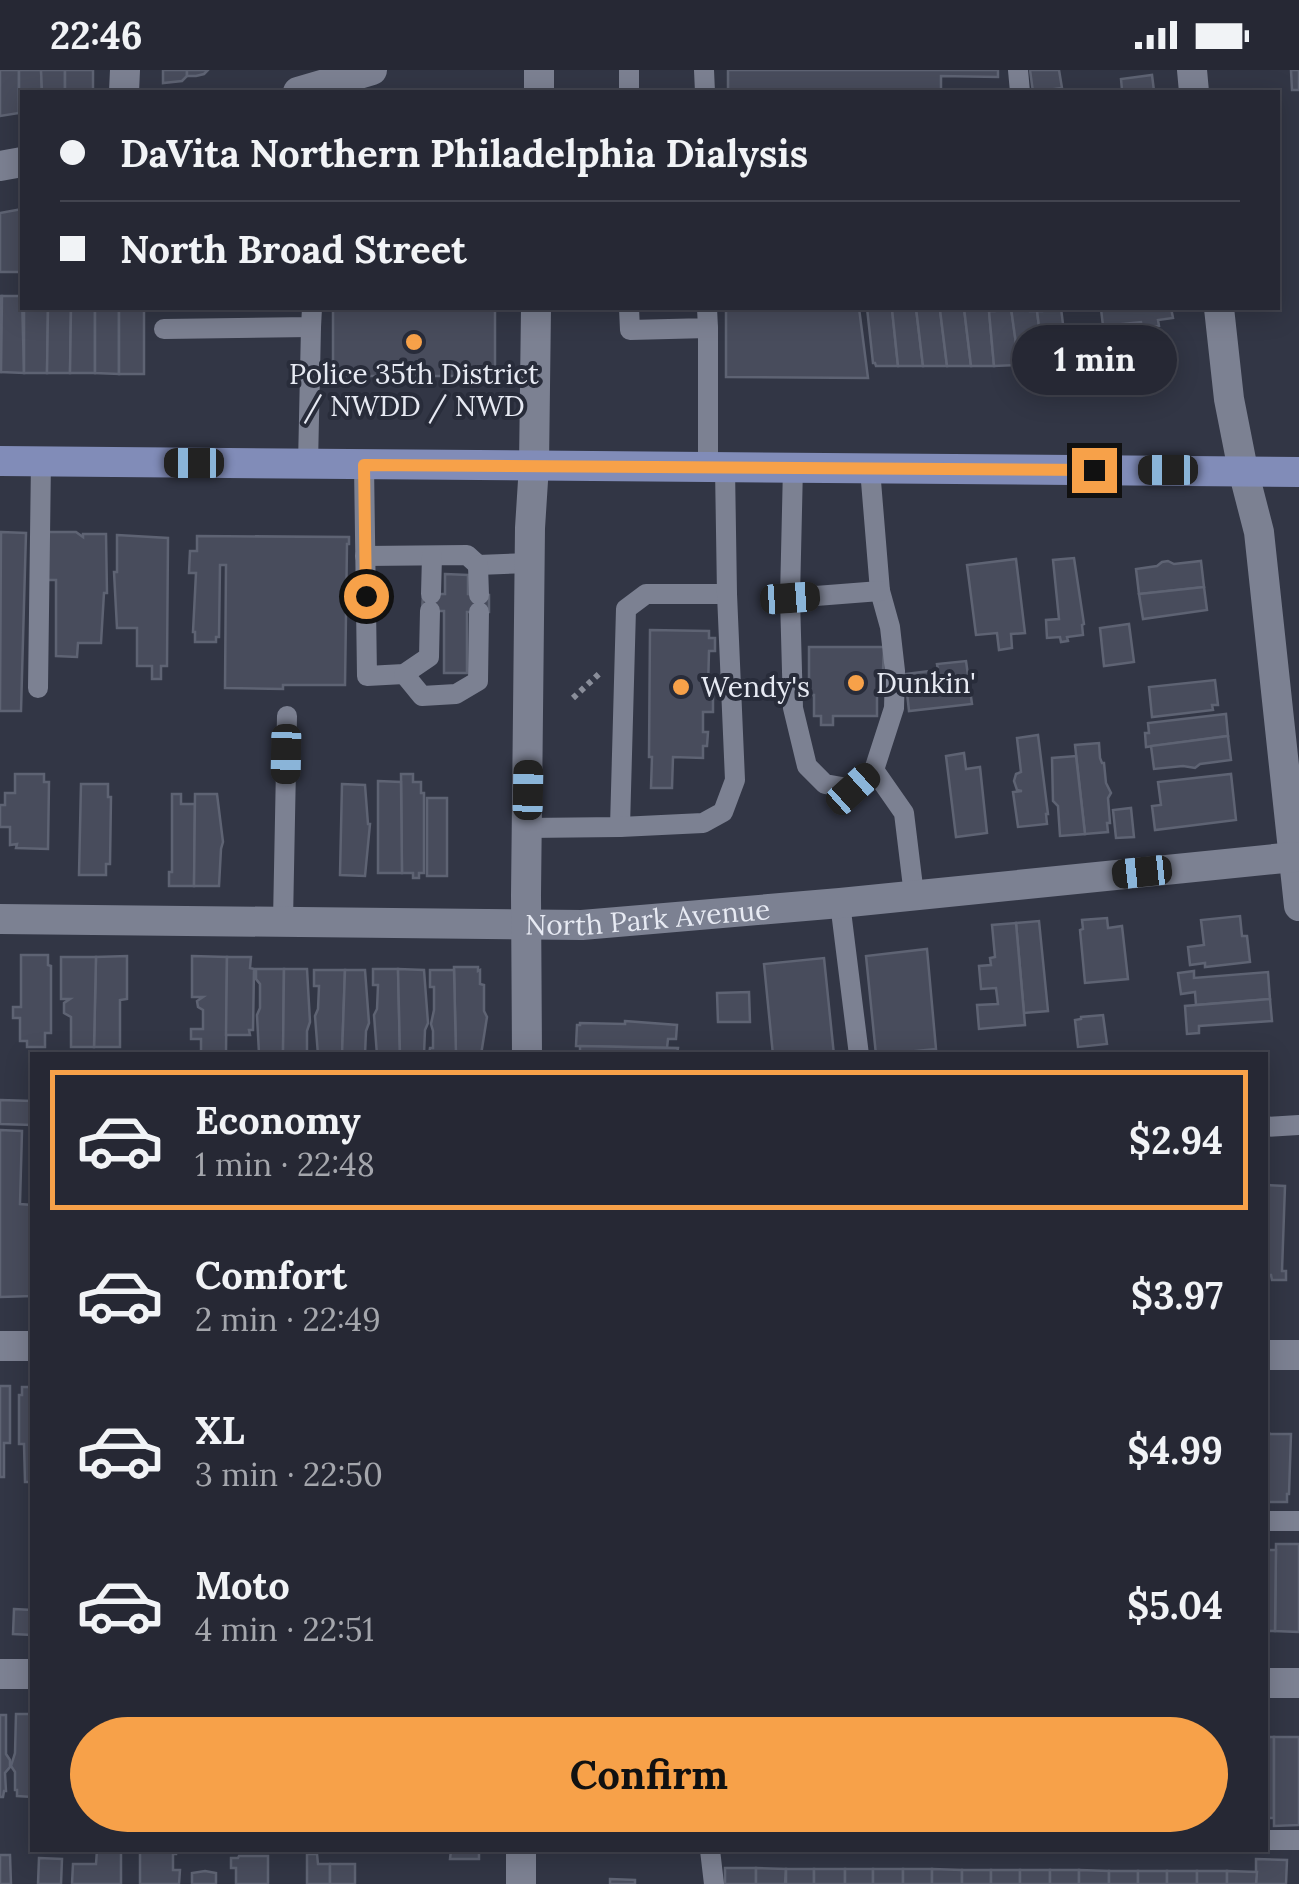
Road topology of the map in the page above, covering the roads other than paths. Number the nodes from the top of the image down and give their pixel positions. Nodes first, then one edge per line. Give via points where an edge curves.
1 (372, 70) edge
2 (312, 90) edge
3 (536, 310) edge
4 (630, 310) edge
5 (1219, 310) edge
6 (311, 317) edge
7 (708, 318) edge
8 (164, 329) dead end
9 (0, 461) edge
10 (42, 462) junction
11 (308, 464) junction
12 (364, 465) junction
13 (534, 465) junction
14 (793, 467) junction
15 (716, 468) junction
16 (870, 469) junction
17 (1243, 470) junction
18 (1299, 472) edge
19 (365, 556) junction
20 (432, 556) junction
21 (530, 563) junction
22 (478, 564) junction
23 (880, 591) junction
24 (727, 594) junction
25 (790, 598) junction
26 (404, 674) junction
27 (38, 688) dead end
28 (287, 716) dead end
29 (874, 770) junction
30 (527, 828) junction
31 (620, 828) junction
32 (1294, 857) junction
33 (914, 895) junction
34 (840, 902) junction
35 (1299, 906) edge
36 (0, 919) edge
37 (283, 921) junction
38 (526, 925) junction
39 (527, 1052) edge
40 (859, 1052) edge
41 (1299, 1124) edge
42 (1268, 1127) edge
43 (0, 1346) edge
44 (30, 1346) edge
45 (1268, 1355) edge
46 (1299, 1355) edge
47 (1268, 1521) edge
48 (1299, 1522) edge
49 (0, 1674) edge
50 (30, 1674) edge
51 (1268, 1683) edge
52 (1299, 1683) edge
53 (1268, 1840) edge
54 (1299, 1840) edge
55 (521, 1852) edge
56 (710, 1852) edge
57 (520, 1884) edge
58 (714, 1884) edge

1 - 2 street
3 - 13 street
4 - 7 lane via 630,330
5 - 17 street
6 - 8 lane
6 - 11 lane
7 - 15 lane
9 - 10 main road
10 - 11 main road
10 - 27 lane
11 - 12 main road
12 - 13 main road
12 - 19 lane
13 - 15 main road
13 - 21 street
14 - 15 main road
14 - 16 main road
14 - 25 lane
15 - 24 lane
16 - 17 main road
16 - 23 lane
17 - 18 main road
17 - 32 street via 1259,532
19 - 20 lane
19 - 26 lane via 368,676
20 - 22 lane via 467,555
20 - 26 lane via 429,657
21 - 22 lane
21 - 30 street
22 - 26 lane via 478,681 456,694 422,696
23 - 25 lane
23 - 29 lane via 890,627 894,708
24 - 31 lane via 646,594 626,609
24 - 31 lane via 735,780 722,812 703,823
25 - 29 lane via 793,708 807,766 825,784 853,789
28 - 37 lane
29 - 33 lane via 904,813
30 - 31 lane
30 - 38 street
32 - 33 street, North Park Avenue
32 - 35 street
33 - 34 street, North Park Avenue
34 - 38 street, North Park Avenue
34 - 40 lane
36 - 37 street, North Park Avenue
37 - 38 street, North Park Avenue
38 - 39 street
41 - 42 lane
43 - 44 street
45 - 46 street
47 - 48 lane
49 - 50 street
51 - 52 street
53 - 54 lane
55 - 57 street
56 - 58 lane

